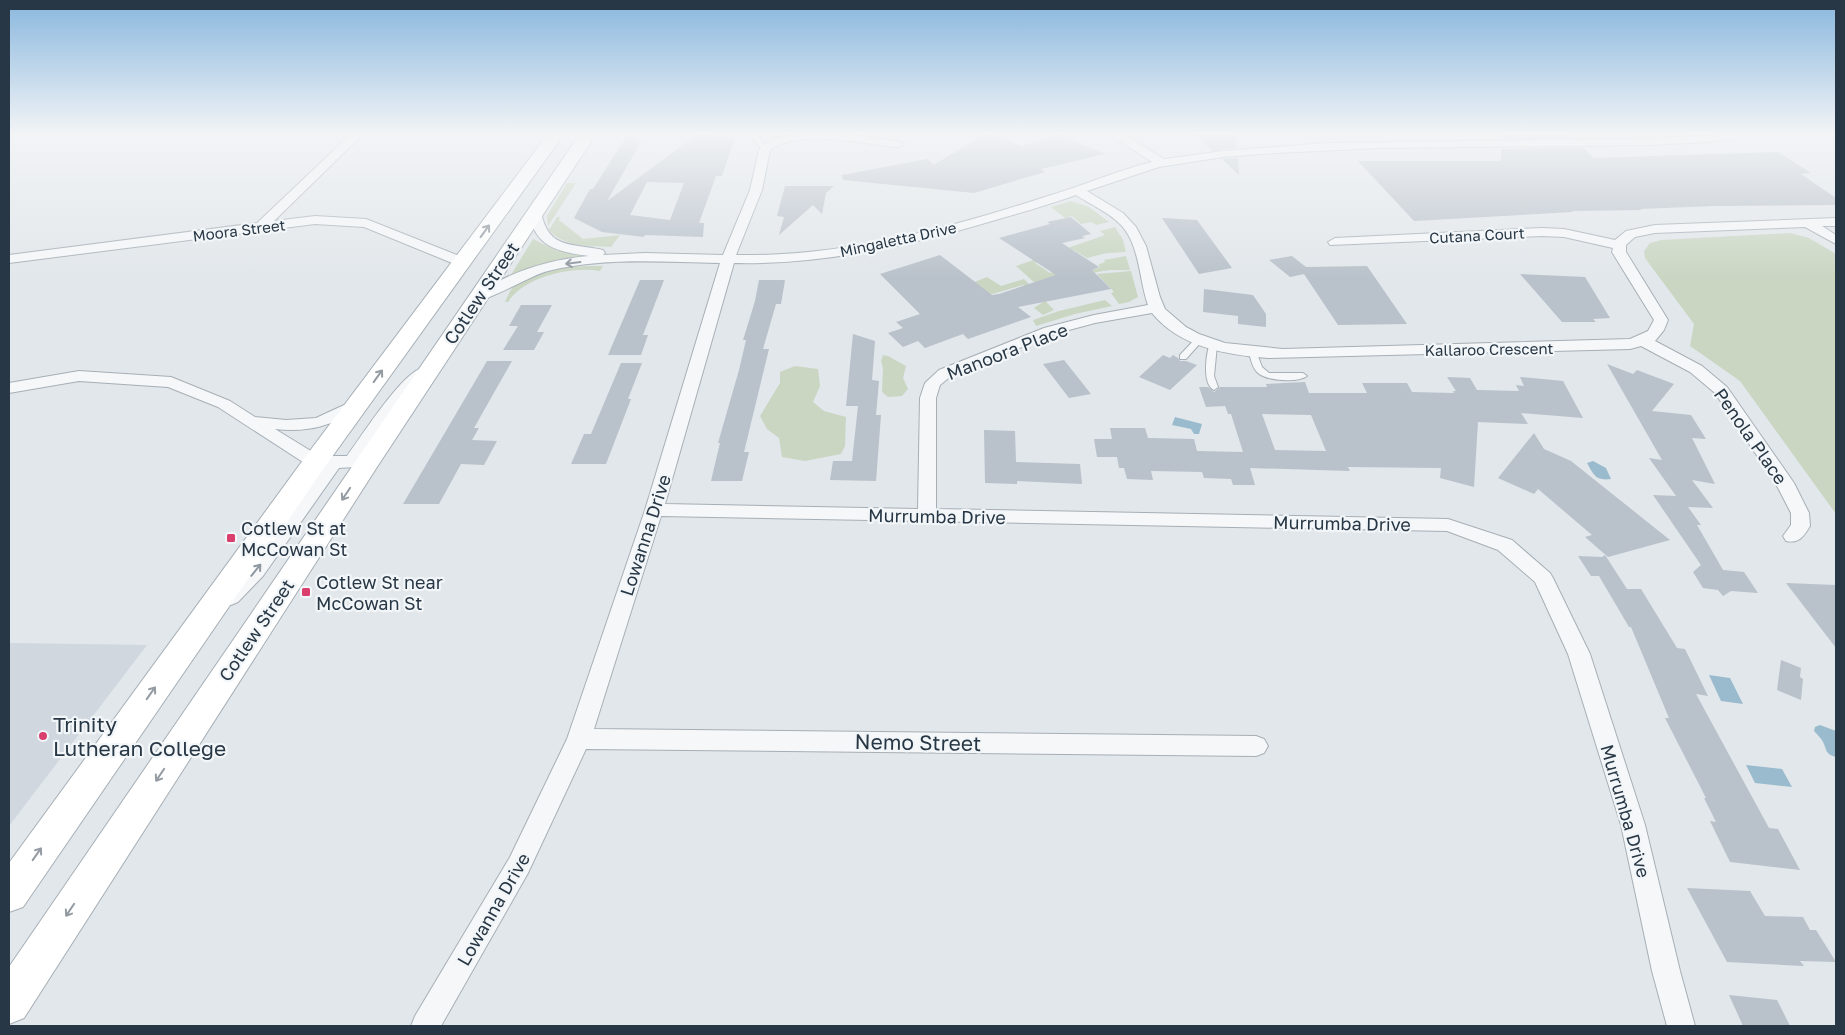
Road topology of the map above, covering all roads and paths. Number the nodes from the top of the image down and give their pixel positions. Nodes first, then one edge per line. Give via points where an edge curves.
1 (307, 182) edge
2 (521, 182) edge
3 (555, 182) edge
4 (757, 182) edge
5 (1103, 182) edge
6 (1077, 191) junction
7 (535, 212) junction
8 (1806, 222) junction
9 (1836, 222) edge
10 (261, 227) junction
11 (1836, 240) edge
12 (1335, 242) dead end
13 (1618, 245) junction
14 (639, 257) junction
15 (9, 259) edge
16 (728, 259) junction
17 (462, 262) junction
18 (480, 296) junction
19 (1156, 308) junction
20 (1644, 341) junction
21 (1206, 343) junction
22 (1253, 353) junction
23 (1183, 356) dead end
24 (1303, 376) dead end
25 (1214, 387) dead end
26 (9, 388) edge
27 (358, 404) junction
28 (249, 419) junction
29 (342, 462) junction
30 (654, 510) junction
31 (928, 516) junction
32 (1793, 536) dead end
33 (579, 739) junction
34 (1256, 746) dead end
35 (9, 894) edge
36 (9, 1003) edge
37 (425, 1026) edge
38 (1681, 1026) edge

1 - 10 street
17 -> 2 main road, Cotlew Street
3 - 7 main road, Cotlew Street
4 - 16 street, Lowanna Drive
5 - 6 street, Mingaletta Drive
6 - 16 street, Mingaletta Drive via 931,236 802,257
6 - 19 street via 1130,227
7 - 14 street, Mingaletta Drive via 538,229 552,243 571,249
7 - 18 main road, Cotlew Street
8 - 9 street
8 - 11 street
8 - 13 street via 1655,230 1629,234
10 - 15 street, Moora Street
10 - 17 street, Moora Street via 314,220 366,223
12 - 13 street, Cutana Court via 1542,232 1564,233
13 - 20 street via 1622,260 1661,320 1658,331
14 - 16 street, Mingaletta Drive
14 -> 18 street, Mingaletta Drive via 551,266 503,283
16 - 30 street, Lowanna Drive
27 -> 17 main road, Cotlew Street
18 - 29 main road, Cotlew Street via 438,358
19 - 21 street, Kallaroo Crescent via 1179,330
19 - 31 street, Manoora Place via 1049,331 945,373 933,383 928,398
20 - 22 street, Kallaroo Crescent via 1616,346
20 - 32 street, Penola Place via 1696,369 1721,390 1785,483 1800,513 1801,526
21 - 22 street, Kallaroo Crescent
21 - 23 lane
21 - 25 lane
22 - 24 lane via 1264,374
26 - 28 street via 79,376 171,382 224,404
27 - 28 street via 338,417 316,424 288,426
27 - 29 main road, Cotlew Street
28 - 29 street
35 -> 29 main road, Cotlew Street via 197,629
29 -> 36 main road, Cotlew Street
30 - 31 street, Murrumba Drive
30 - 33 street, Lowanna Drive
31 - 38 street, Murrumba Drive via 1448,525 1505,545 1544,578 1579,654 1633,825
33 - 34 street, Nemo Street
33 - 37 street, Lowanna Drive via 519,865

